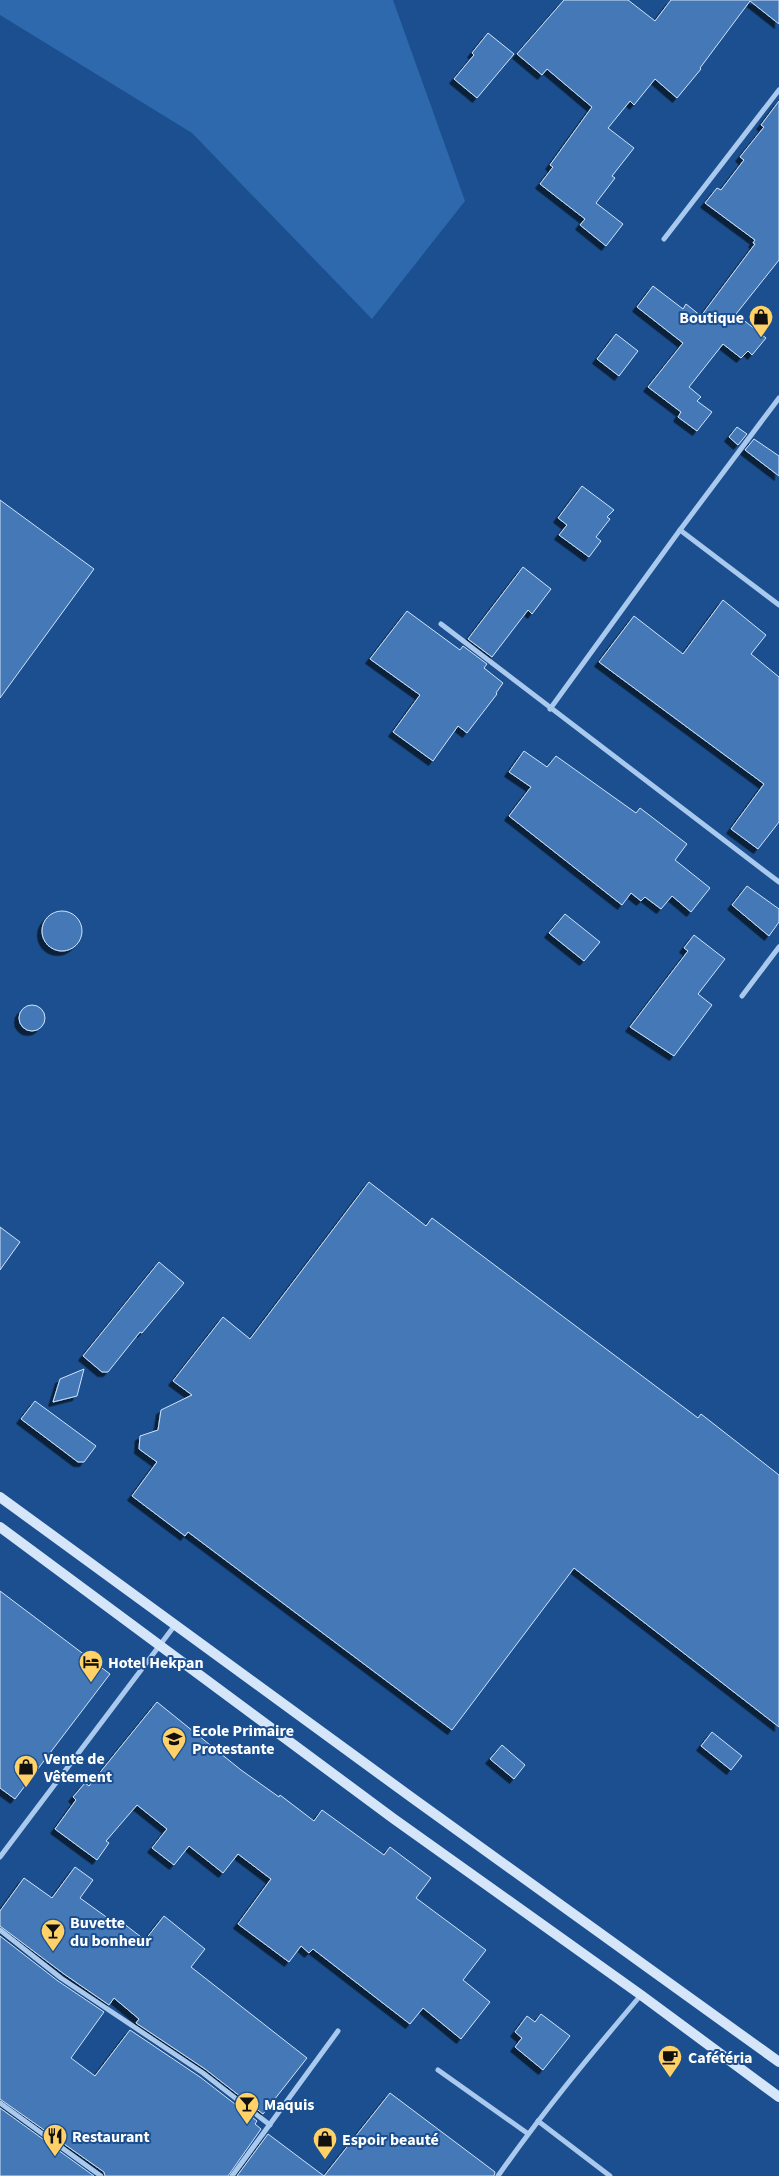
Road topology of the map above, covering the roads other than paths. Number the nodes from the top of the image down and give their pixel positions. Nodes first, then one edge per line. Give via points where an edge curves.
1 (779, 90) edge
2 (664, 238) dead end
3 (779, 398) edge
4 (680, 530) junction
5 (779, 606) edge
6 (441, 624) dead end
7 (550, 709) junction
8 (779, 882) edge
9 (779, 948) edge
10 (742, 996) dead end
11 (0, 1497) edge
12 (0, 1527) edge
13 (175, 1625) junction
14 (160, 1644) junction
15 (0, 1857) edge
16 (0, 1930) edge
17 (641, 1995) junction
18 (338, 2030) dead end
19 (779, 2062) edge
20 (438, 2070) dead end
21 (779, 2097) edge
22 (0, 2103) edge
23 (538, 2121) junction
24 (270, 2125) junction
25 (527, 2133) junction
26 (101, 2176) edge
27 (232, 2176) edge
28 (498, 2176) edge
29 (610, 2176) edge

1 - 2 street
3 - 4 street
4 - 5 street
4 - 7 street
6 - 7 street
7 - 8 street
9 - 10 street
11 - 13 main road
12 - 14 main road
13 - 14 street
13 - 19 main road
14 - 15 street
14 - 17 main road via 394,1819
16 - 24 street via 67,1982 203,2073
17 - 21 main road
17 - 23 street
18 - 24 street
20 - 25 street
22 - 26 street
23 - 25 street
23 - 29 street
24 - 27 street
25 - 28 street

